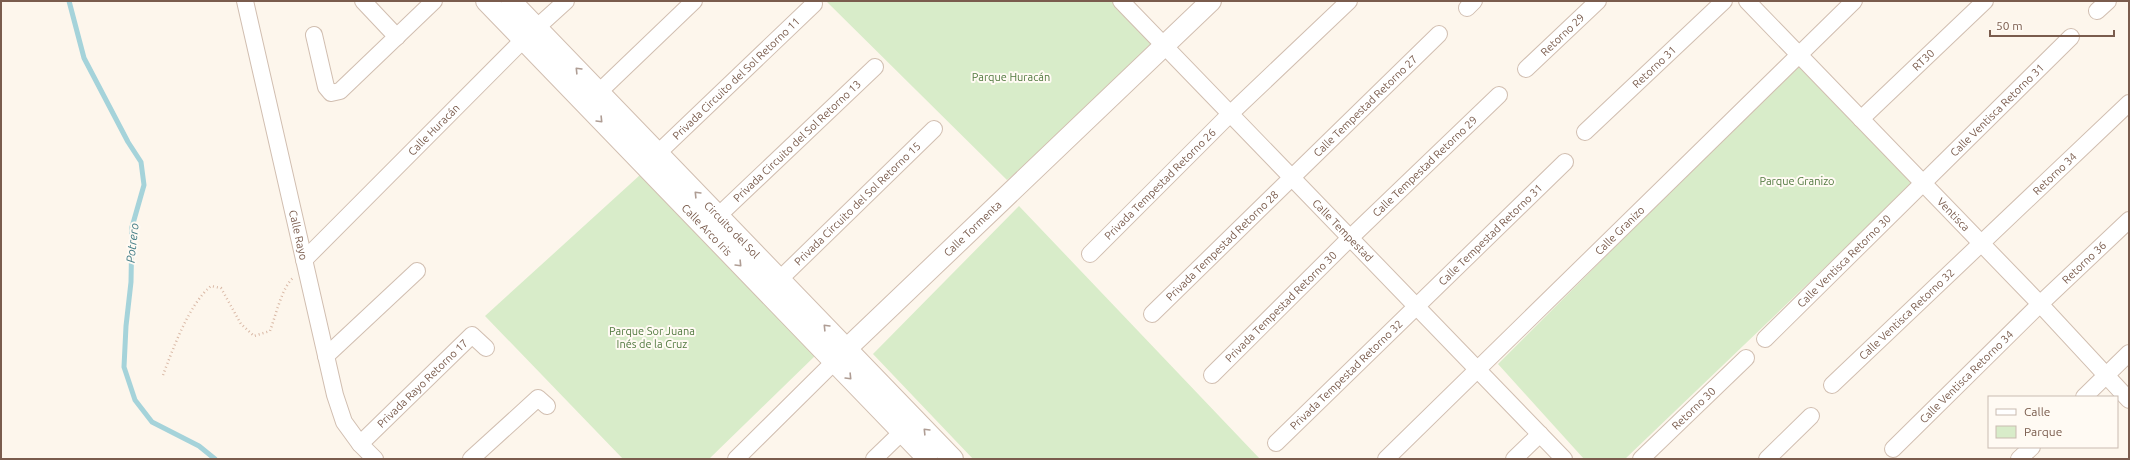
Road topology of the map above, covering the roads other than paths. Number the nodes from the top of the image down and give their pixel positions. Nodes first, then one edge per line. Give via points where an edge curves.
1 (245, 1) edge
2 (363, 1) edge
3 (434, 1) edge
4 (486, 1) edge
5 (511, 1) edge
6 (566, 1) edge
7 (694, 1) edge
8 (1121, 1) edge
9 (1211, 1) edge
10 (1349, 1) edge
11 (1598, 1) edge
12 (1724, 1) edge
13 (1747, 1) edge
14 (1854, 1) edge
15 (1986, 1) edge
16 (814, 4) dead end
17 (530, 34) junction
18 (1439, 34) dead end
19 (314, 35) dead end
20 (397, 37) junction
21 (2071, 37) dead end
22 (1165, 46) junction
23 (1799, 55) junction
24 (875, 67) dead end
25 (1526, 69) dead end
26 (599, 92) junction
27 (1499, 95) dead end
28 (2129, 103) edge
29 (1230, 114) junction
30 (1861, 119) junction
31 (934, 129) dead end
32 (1585, 132) dead end
33 (658, 153) junction
34 (1565, 162) dead end
35 (1292, 177) junction
36 (1922, 182) junction
37 (718, 216) junction
38 (2129, 220) edge
39 (1350, 238) junction
40 (1980, 243) junction
41 (1090, 254) dead end
42 (304, 260) junction
43 (417, 271) dead end
44 (780, 279) junction
45 (2040, 304) junction
46 (1417, 306) junction
47 (1152, 314) dead end
48 (1765, 339) dead end
49 (486, 348) dead end
50 (2129, 353) edge
51 (840, 355) junction
52 (326, 356) junction
53 (1746, 358) dead end
54 (1477, 371) junction
55 (1212, 375) dead end
56 (2106, 376) junction
57 (1832, 385) dead end
58 (2085, 396) edge
59 (2129, 400) edge
60 (547, 406) dead end
61 (1810, 416) dead end
62 (902, 432) junction
63 (1540, 434) junction
64 (1276, 443) dead end
65 (360, 444) junction
66 (2031, 448) edge
67 (1893, 449) dead end
68 (375, 459) edge
69 (471, 459) edge
70 (736, 459) edge
71 (874, 459) edge
72 (928, 459) edge
73 (954, 459) edge
74 (1386, 459) edge
75 (1514, 459) edge
76 (1564, 459) edge
77 (1641, 459) edge
78 (1767, 459) edge
79 (2019, 459) edge

1 - 42 street, Calle Rayo
2 - 20 street
3 - 20 street
4 - 17 street, Calle Arco Iris
5 - 17 street, Circuito del Sol
6 - 17 street, Calle Huracán
7 - 26 street
8 - 22 street, Calle Tempestad
9 - 22 street, Calle Tormenta
10 - 29 street, Privada Tempestad Retorno 26
11 - 25 street, Retorno 29
12 - 32 street, Retorno 31
13 - 23 street, Ventisca
14 - 23 street, Calle Granizo
15 - 30 street, RT30
16 - 33 street, Privada Circuito del Sol Retorno 11
26 -> 17 street, Circuito del Sol
17 - 42 street, Calle Huracán
17 -> 51 street, Calle Arco Iris
18 - 35 street, Calle Tempestad Retorno 27
19 - 20 street via 326,87 331,94 340,91
21 - 36 street, Calle Ventisca Retorno 31
22 - 29 street, Calle Tempestad
22 - 51 street, Calle Tormenta
23 - 30 street, Ventisca
23 - 54 street, Calle Granizo
24 - 37 street, Privada Circuito del Sol Retorno 13
26 - 33 street, Circuito del Sol
27 - 39 street, Calle Tempestad Retorno 29
28 - 40 street, Retorno 34
29 - 35 street, Calle Tempestad
29 - 41 street, Privada Tempestad Retorno 26
30 - 36 street, Ventisca
31 - 44 street, Privada Circuito del Sol Retorno 15
37 -> 33 street, Circuito del Sol
34 - 46 street, Calle Tempestad Retorno 31
35 - 39 street, Calle Tempestad
35 - 47 street, Privada Tempestad Retorno 28
36 - 40 street, Ventisca
36 - 48 street, Calle Ventisca Retorno 30
37 - 44 street, Circuito del Sol
38 - 45 street, Retorno 36
39 - 46 street, Calle Tempestad
39 - 55 street, Privada Tempestad Retorno 30
40 - 45 street, Ventisca
40 - 57 street, Calle Ventisca Retorno 32
42 - 52 street, Calle Rayo
43 - 52 street
51 -> 44 street, Circuito del Sol
45 - 56 street, Ventisca
45 - 67 street, Calle Ventisca Retorno 34
46 - 54 street, Calle Tempestad
46 - 64 street, Privada Tempestad Retorno 32
49 - 65 street, Privada Rayo Retorno 17 via 472,335
50 - 56 street
51 -> 62 street, Calle Arco Iris
51 - 70 street, Calle Tormenta
73 -> 51 street, Circuito del Sol
52 - 65 street, Calle Rayo via 344,422
53 - 77 street, Retorno 30
54 - 63 street, Calle Tempestad
54 - 74 street, Calle Granizo
56 - 58 street
56 - 59 street, Ventisca
60 - 69 street via 538,398
61 - 78 street
62 - 71 street
62 - 72 street, Calle Arco Iris
63 - 75 street
63 - 76 street, Calle Tempestad
65 - 68 street, Calle Rayo
66 - 79 street

